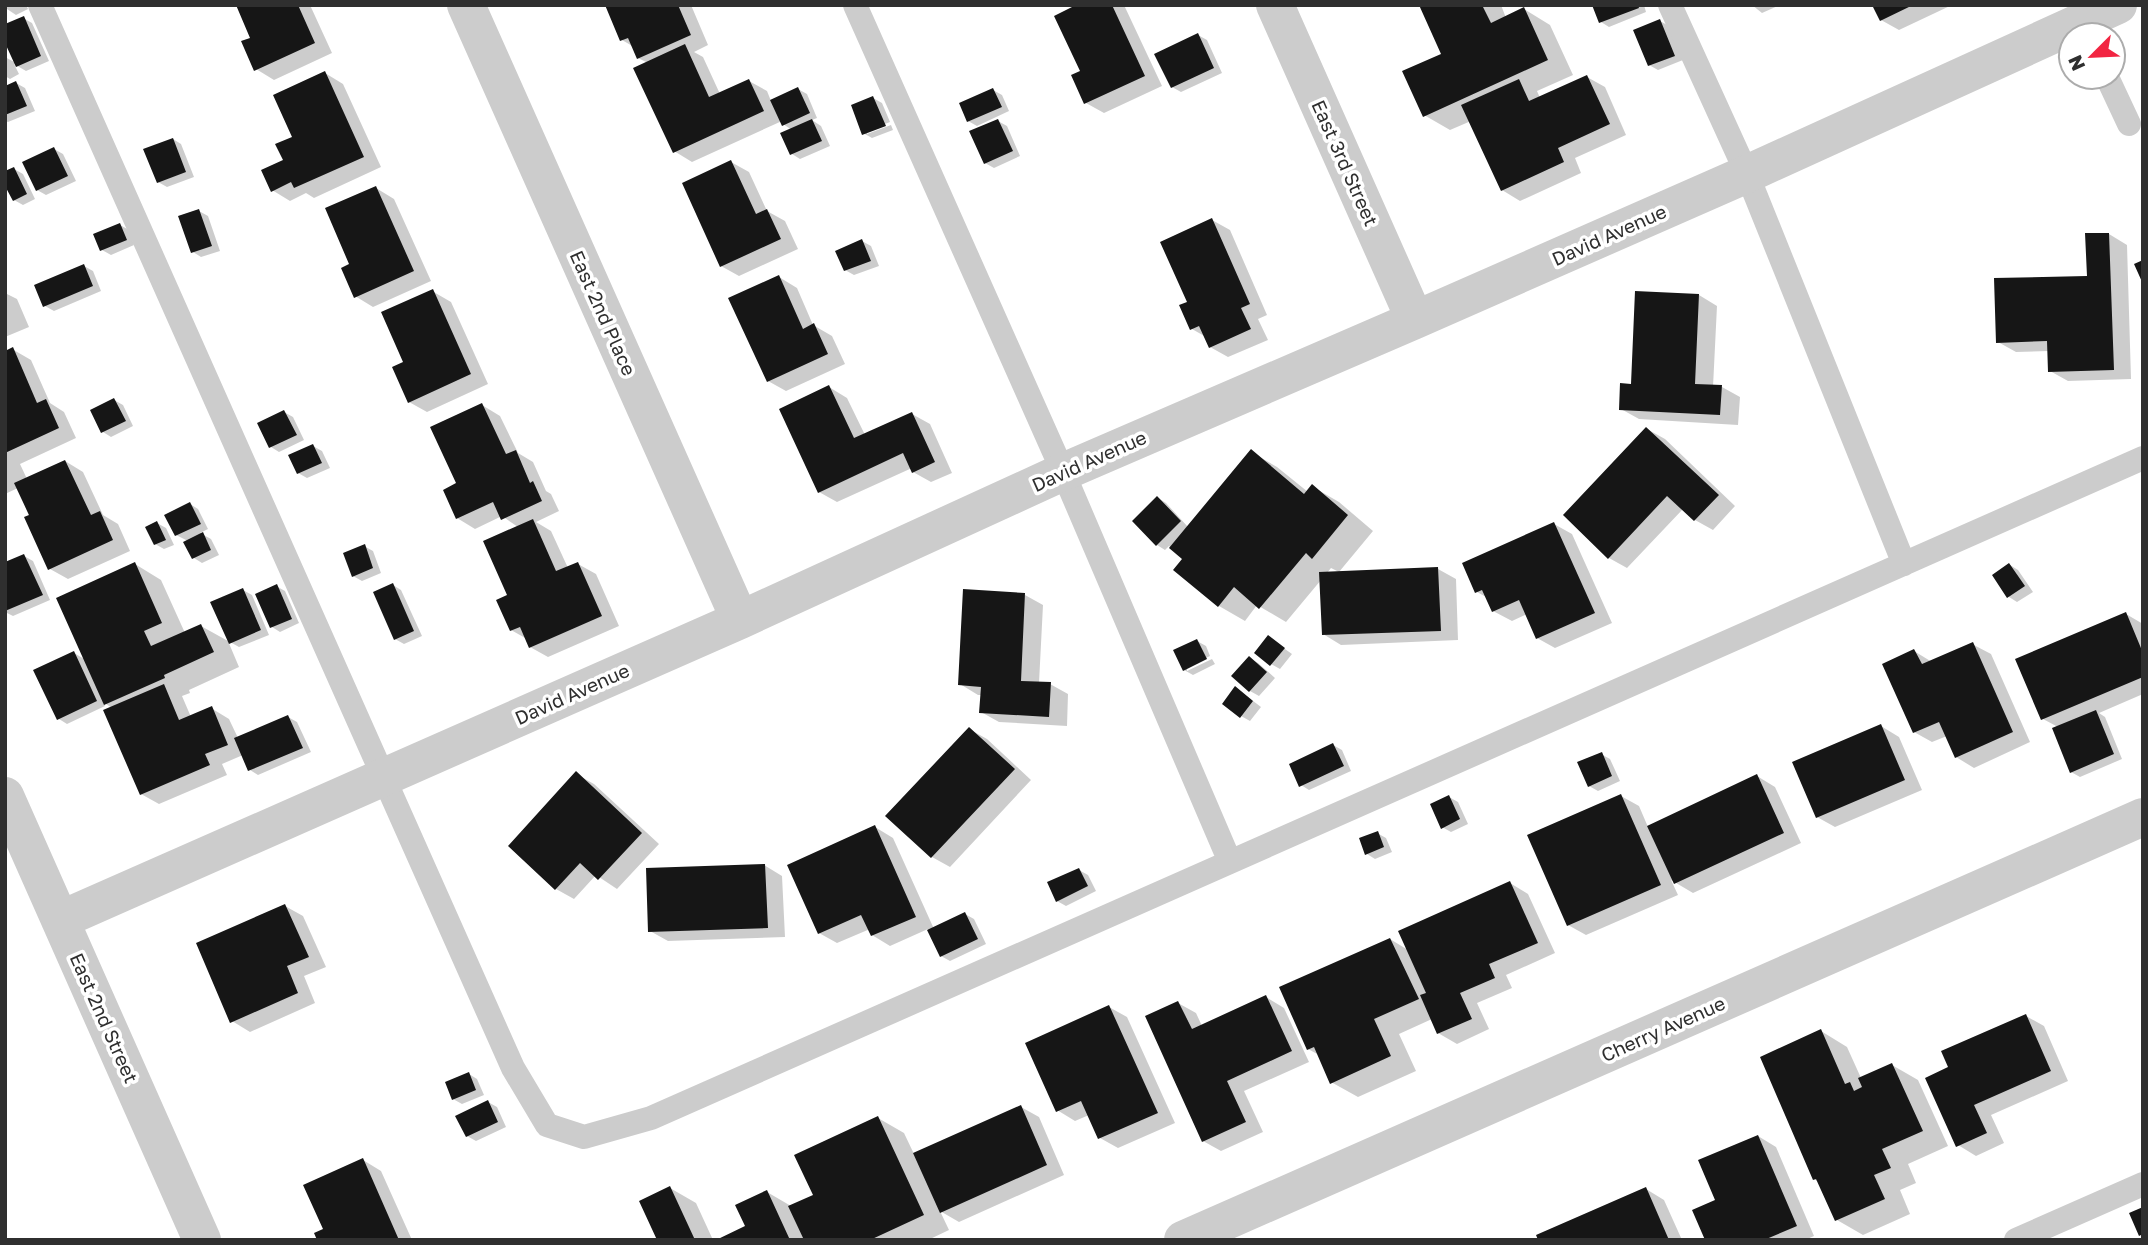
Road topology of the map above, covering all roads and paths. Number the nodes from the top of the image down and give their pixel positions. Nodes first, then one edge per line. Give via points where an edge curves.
1 (40, 5) edge
2 (466, 5) edge
3 (855, 5) edge
4 (1275, 5) edge
5 (1670, 5) edge
6 (2118, 5) edge
7 (2081, 21) edge
8 (2057, 32) edge
9 (2114, 91) edge
10 (2129, 124) dead end
11 (1746, 174) junction
12 (1415, 320) junction
13 (2143, 458) edge
14 (1063, 472) junction
15 (1904, 564) junction
16 (740, 620) junction
17 (384, 777) junction
18 (5, 796) edge
19 (2143, 817) edge
20 (1230, 862) junction
21 (60, 920) junction
22 (2143, 1184) edge
23 (202, 1240) edge
24 (1183, 1240) edge
25 (2016, 1240) edge

1 - 17 lane
2 - 16 street, East 2nd Place
3 - 14 lane
4 - 12 street, East 3rd Street
5 - 11 lane
6 - 7 street, David Avenue
8 - 11 street, David Avenue
9 - 10 lane
11 - 12 street, David Avenue
11 - 15 lane
12 - 14 street, David Avenue
13 - 15 lane
14 - 16 street, David Avenue
14 - 20 lane
15 - 20 lane
16 - 17 street, David Avenue
17 - 20 lane via 513,1068 547,1125 584,1136 651,1118
17 - 21 street, David Avenue
18 - 21 street, East 2nd Street
19 - 24 street, Cherry Avenue
21 - 23 street, East 2nd Street
22 - 25 lane

